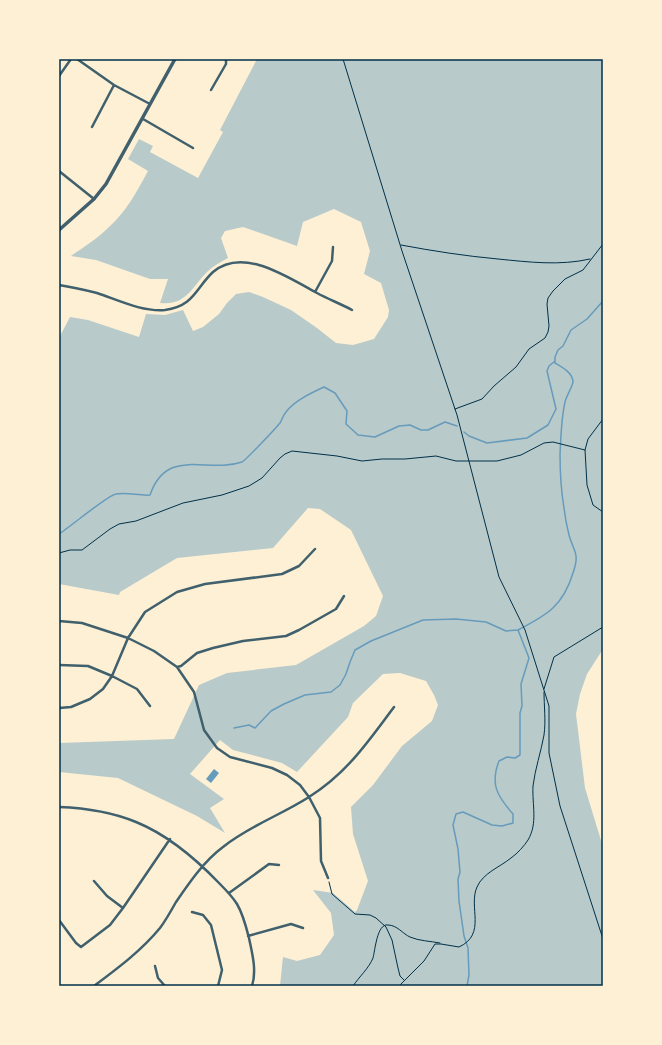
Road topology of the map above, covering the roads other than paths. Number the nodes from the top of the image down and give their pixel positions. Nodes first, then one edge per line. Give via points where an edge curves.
1 (71, 59) edge
2 (77, 59) edge
3 (175, 59) edge
4 (226, 59) edge
5 (59, 76) edge
6 (114, 86) junction
7 (211, 90) dead end
8 (150, 104) junction
9 (142, 119) junction
10 (92, 127) dead end
11 (193, 148) dead end
12 (59, 171) edge
13 (94, 199) junction
14 (59, 230) edge
15 (333, 247) dead end
16 (59, 285) edge
17 (315, 292) junction
18 (352, 310) dead end
19 (315, 549) dead end
20 (344, 596) dead end
21 (59, 621) edge
22 (128, 638) junction
23 (59, 665) edge
24 (177, 667) junction
25 (112, 676) junction
26 (150, 706) dead end
27 (394, 707) dead end
28 (59, 708) edge
29 (309, 797) junction
30 (59, 807) edge
31 (170, 840) junction
32 (279, 865) dead end
33 (203, 866) junction
34 (328, 878) road end
35 (94, 881) dead end
36 (228, 893) junction
37 (123, 908) junction
38 (192, 912) dead end
39 (59, 920) edge
40 (303, 928) dead end
41 (248, 936) junction
42 (155, 966) dead end
43 (94, 986) edge
44 (164, 986) edge
45 (218, 986) edge
46 (252, 986) edge

1 - 5 street
2 - 6 street
3 - 8 street
4 - 7 street via 226,64
6 - 8 street
6 - 10 street
8 - 9 street
9 - 11 street
9 - 13 street via 106,184
12 - 13 street
13 - 14 street
15 - 17 street via 332,261
16 - 17 street via 95,293 141,308 163,310 179,307 190,300 214,272 227,264 241,262 274,270
17 - 18 street
19 - 22 street via 299,566 282,574 205,584 177,592 145,612
20 - 24 street via 336,609 286,636 213,648 198,653
21 - 22 street via 82,623
22 - 24 street via 154,651
22 - 25 street
23 - 25 street via 88,666
24 - 29 street via 194,692 204,730 217,748 230,757 272,768 287,775 300,785
25 - 26 street via 137,690
25 - 28 street via 103,689 90,700 72,707
27 - 29 street via 356,758 333,780
29 - 33 street via 245,832 223,847
29 - 34 street via 320,818 321,861
30 - 31 street via 109,813 136,822
31 - 33 street
31 - 37 street
32 - 36 street via 269,864
33 - 36 street
33 - 43 street via 159,928 130,958
35 - 37 street via 107,896
36 - 41 street via 237,903
37 - 39 street via 110,925 81,947
38 - 45 street via 204,915 211,925 222,970
40 - 41 street via 291,924
41 - 46 street via 254,959
42 - 44 street via 158,978

